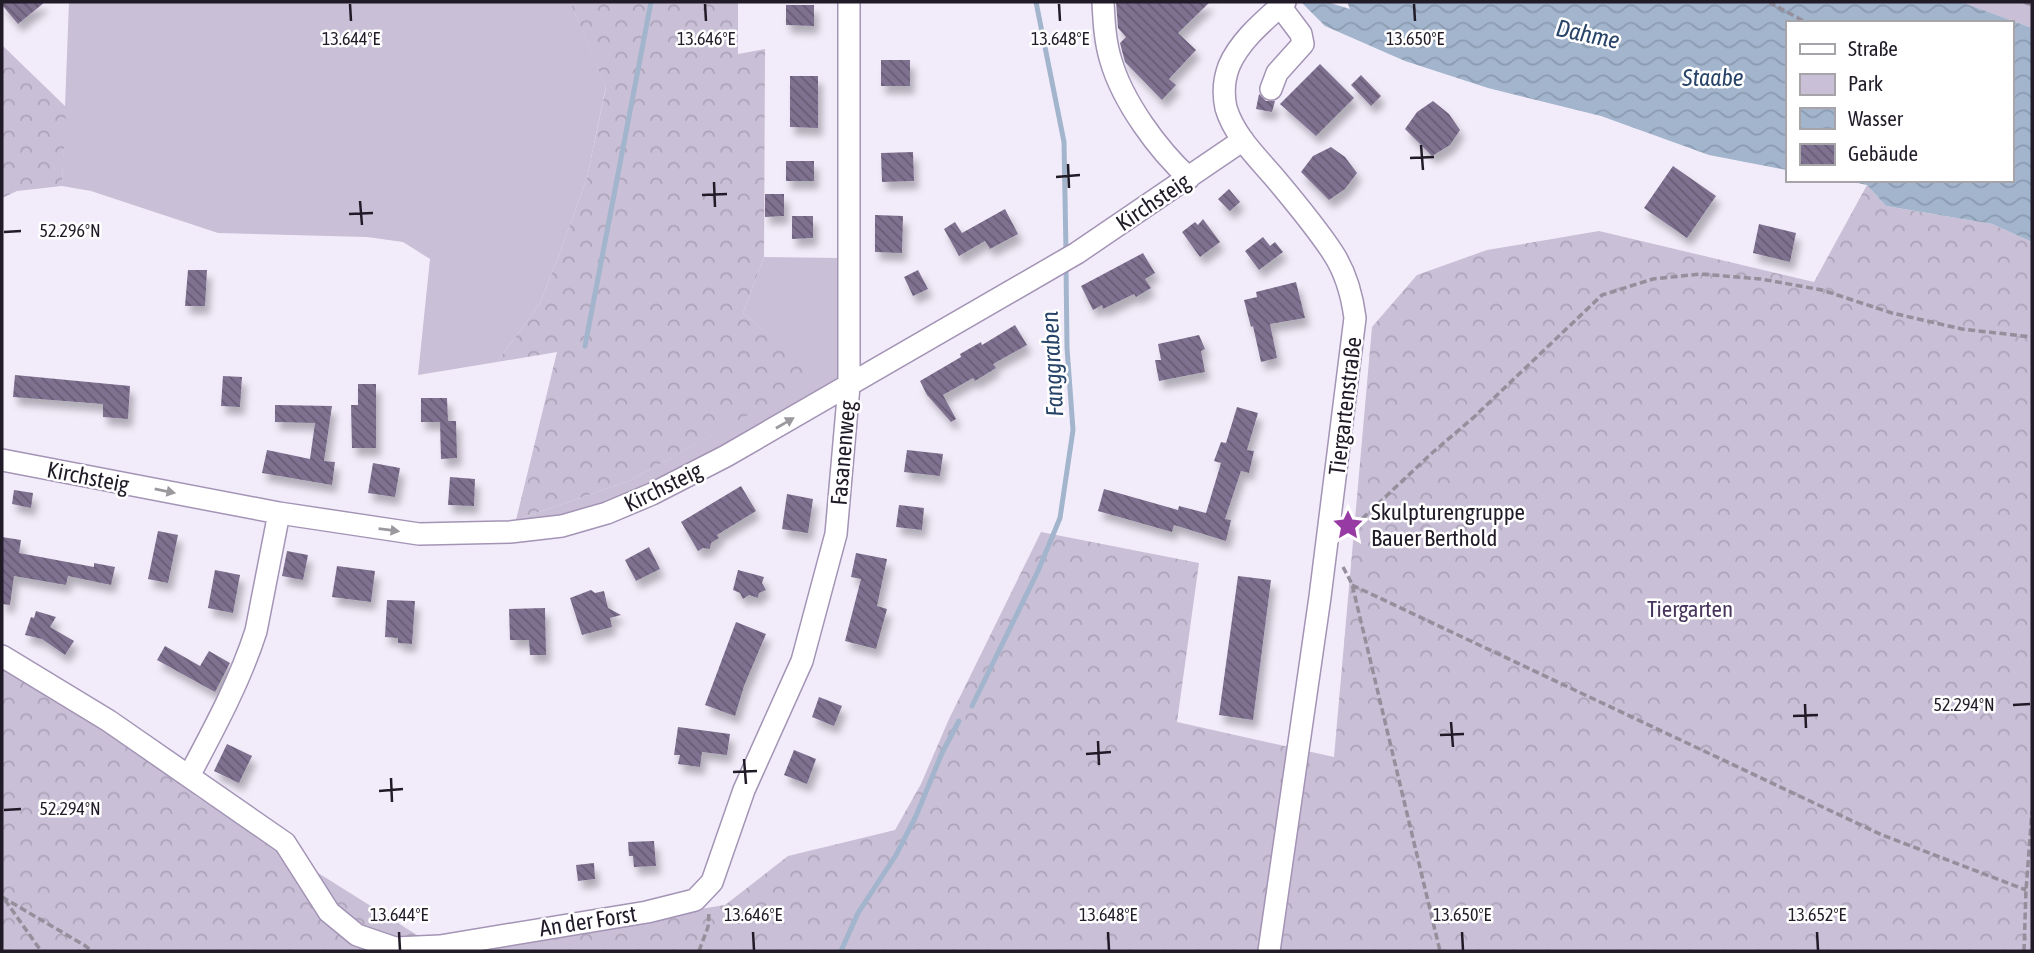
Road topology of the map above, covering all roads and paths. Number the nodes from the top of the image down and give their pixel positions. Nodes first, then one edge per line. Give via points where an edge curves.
1 (849, 2) edge
2 (1103, 2) edge
3 (1769, 2) edge
4 (2024, 2) edge
5 (1283, 4) edge
6 (2032, 5) edge
7 (1803, 21) edge
8 (1271, 89) dead end
9 (1243, 140) junction
10 (1189, 178) junction
11 (2032, 337) edge
12 (849, 386) junction
13 (2, 460) edge
14 (279, 513) junction
15 (1341, 539) dead end
16 (1339, 561) dead end
17 (1352, 584) junction
18 (2, 656) edge
19 (189, 776) junction
20 (2032, 811) edge
21 (712, 882) junction
22 (2026, 890) junction
23 (2, 896) edge
24 (41, 951) edge
25 (92, 951) edge
26 (699, 951) edge
27 (1269, 951) edge
28 (1440, 951) edge
29 (2024, 951) edge

1 - 12 street, Fasanenweg
2 - 10 street via 1106,38 1119,82 1166,156
3 - 7 path
4 - 6 path
5 - 8 street via 1303,44 1277,73
5 - 9 street, Tiergartenstraße via 1242,44 1229,66 1226,107
9 - 10 street, Kirchsteig
9 - 27 street, Tiergartenstraße via 1334,255 1349,285 1356,318
10 - 12 street, Kirchsteig via 1077,253
11 - 15 path via 1962,329 1822,290 1761,279 1700,274 1653,279 1602,295
14 -> 12 street, Kirchsteig via 419,534 546,530 607,513 652,494
12 - 21 street, Fasanenweg via 836,534 802,661 744,790
13 -> 14 street, Kirchsteig
14 - 19 street via 254,640
16 - 17 path
17 - 22 path via 1882,835
17 - 28 path
18 - 19 street, An der Forst
19 - 21 street, An der Forst via 285,843 329,912 357,935 395,948 440,946 647,912 695,900
20 - 22 path
21 - 26 path via 708,928
22 - 29 path
23 - 24 path
23 - 25 path

